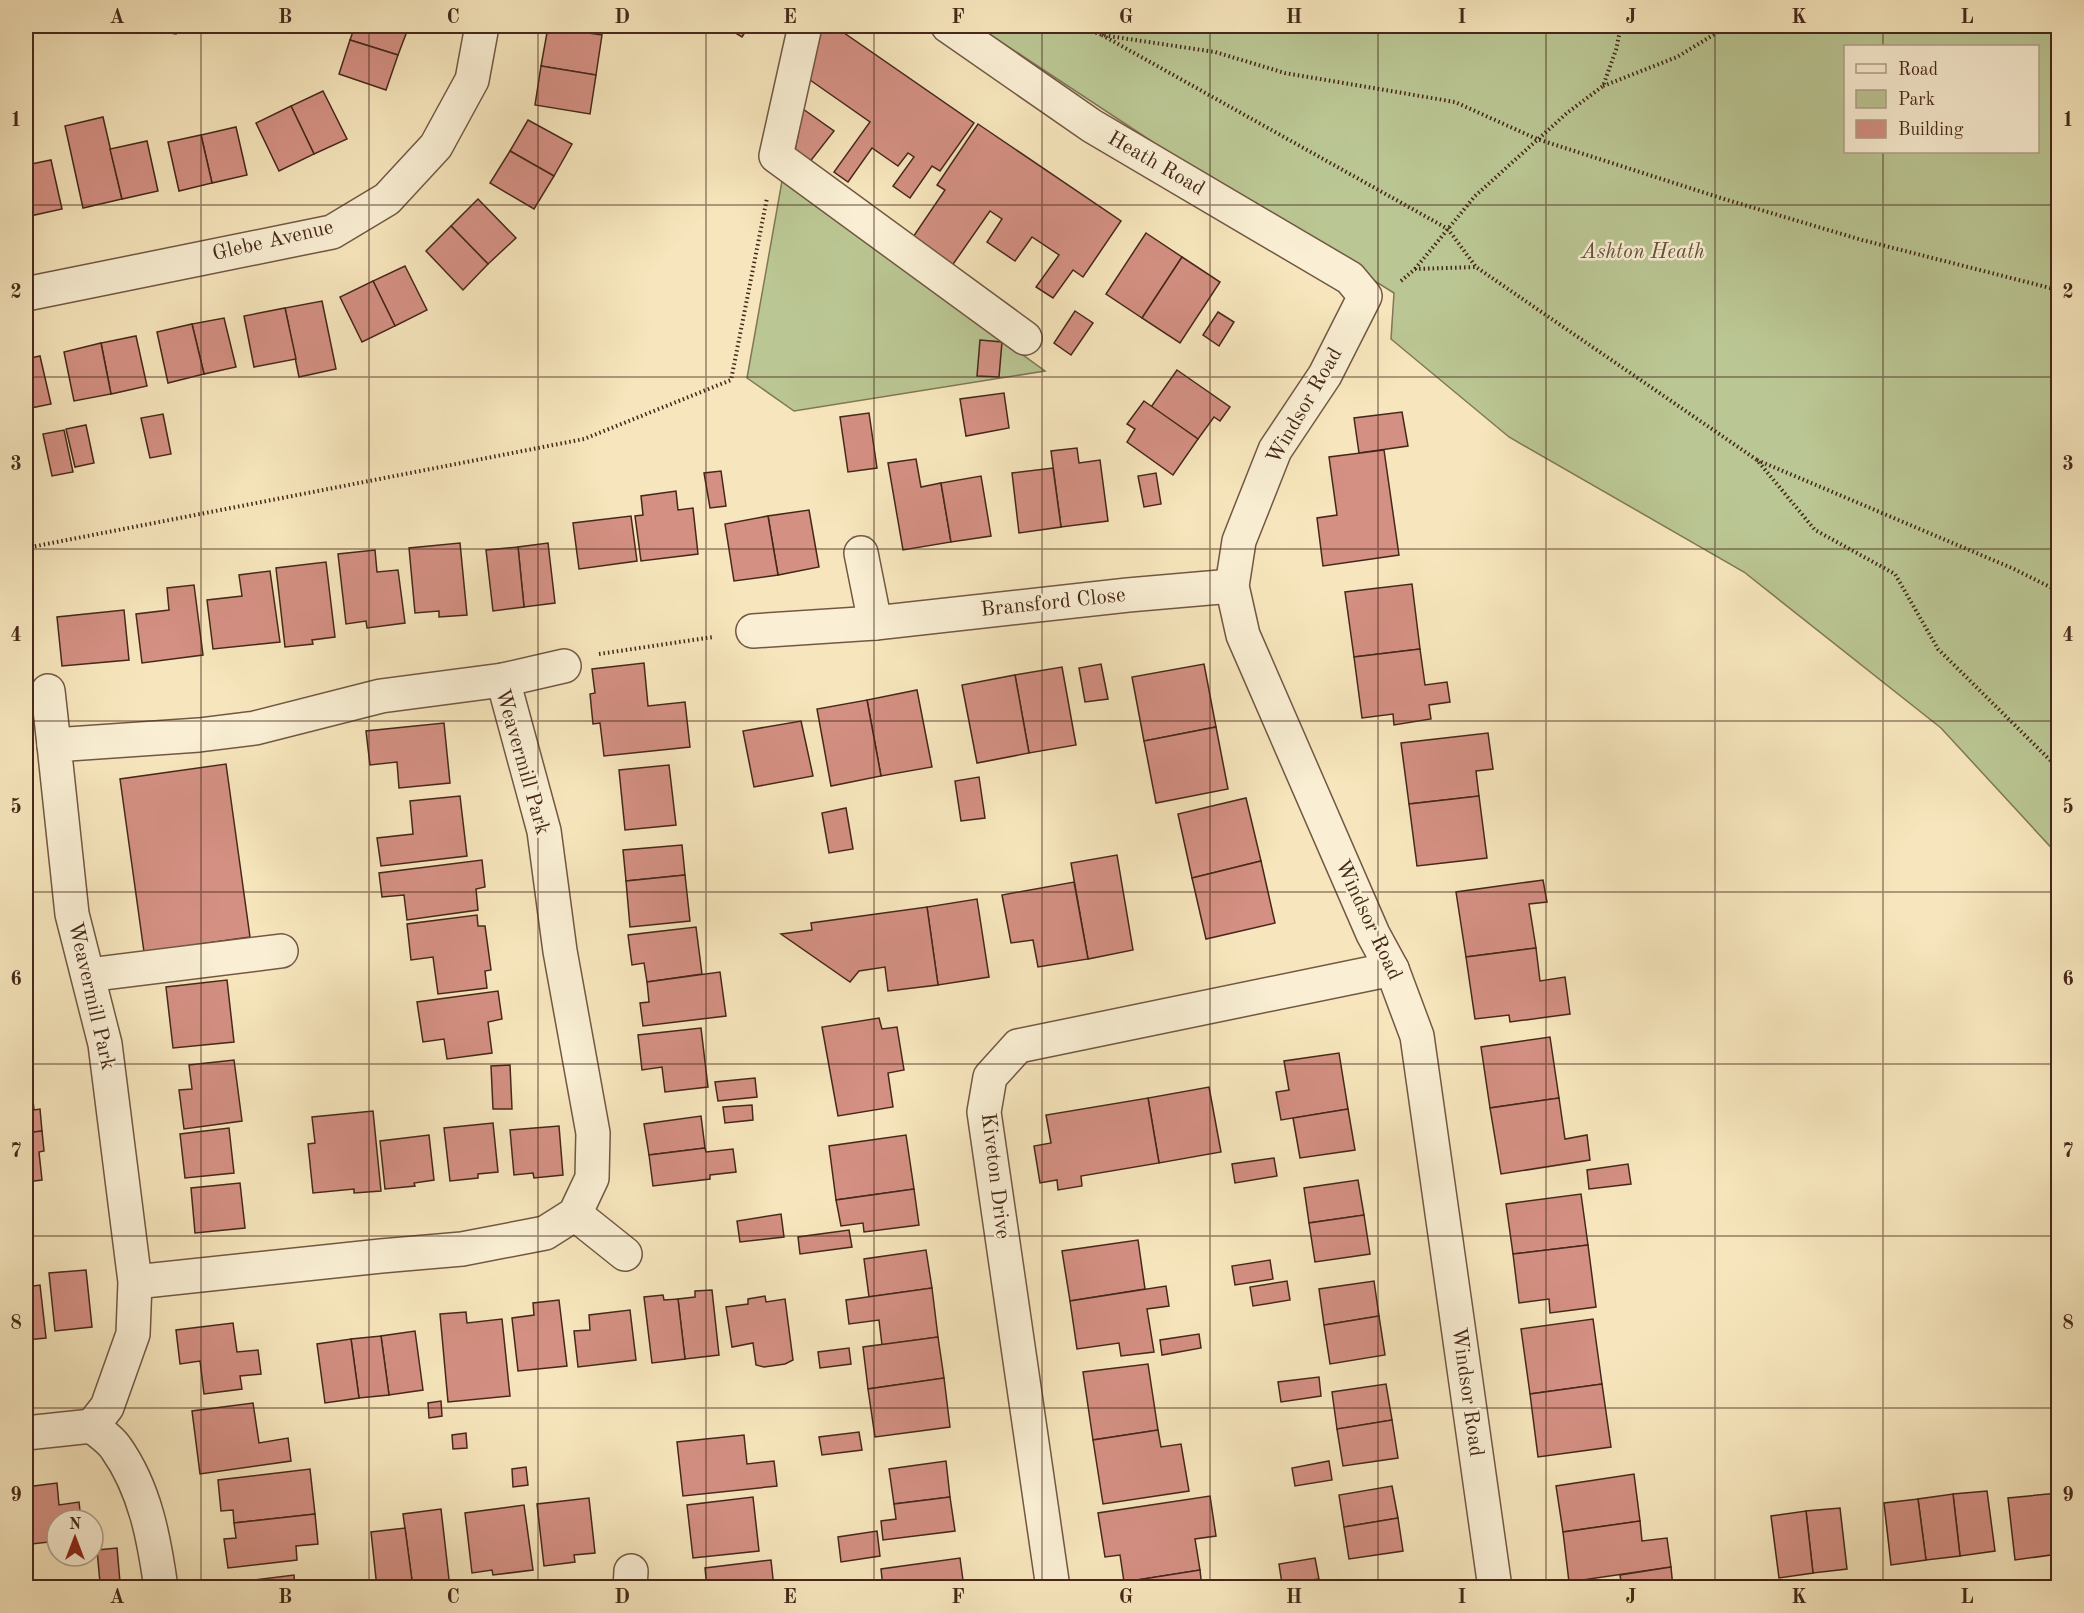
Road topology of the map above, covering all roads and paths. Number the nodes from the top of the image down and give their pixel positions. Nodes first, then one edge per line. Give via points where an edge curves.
1 (482, 26) edge
2 (805, 26) edge
3 (948, 26) edge
4 (1079, 26) edge
5 (1621, 26) edge
6 (1728, 26) edge
7 (1102, 35) junction
8 (1603, 86) junction
9 (1537, 139) junction
10 (776, 156) junction
11 (1448, 229) junction
12 (1476, 267) junction
13 (1415, 269) junction
14 (2058, 290) edge
15 (26, 294) edge
16 (1365, 296) junction
17 (1025, 338) dead end
18 (1757, 460) junction
19 (26, 548) edge
20 (861, 553) dead end
21 (1232, 586) junction
22 (2058, 591) edge
23 (875, 623) junction
24 (753, 631) joint
25 (564, 666) joint
26 (504, 680) junction
27 (48, 691) dead end
28 (54, 745) junction
29 (2058, 768) edge
30 (281, 951) dead end
31 (1392, 969) junction
32 (88, 975) junction
33 (575, 1214) junction
34 (625, 1254) dead end
35 (135, 1282) junction
36 (92, 1426) junction
37 (26, 1433) edge
38 (161, 1587) edge
39 (1053, 1587) edge
40 (1495, 1587) edge

1 - 15 street, Glebe Avenue via 472,80 436,146 387,199 332,232
2 - 10 street
3 - 16 street, Heath Road via 1092,126 1350,278
4 - 7 path
5 - 8 path
6 - 8 path via 1677,57
7 - 9 path via 1215,52 1285,73 1455,102
7 - 11 path
8 - 9 path
9 - 11 path via 1475,196
9 - 14 path via 1862,240
10 - 17 street
10 - 19 path via 731,380 584,440
11 - 12 path
11 - 13 path
12 - 13 path
12 - 18 path
13 - 16 path via 1399,284
16 - 21 street, Windsor Road via 1325,375 1275,450 1239,541
18 - 22 path
18 - 29 path via 1815,530 1895,574 1938,649
20 - 23 street
21 - 23 street, Bransford Close
21 - 31 street, Windsor Road via 1243,635 1373,934
23 - 24 street, Bransford Close
24 - 25 path via 598,654
25 - 26 street
26 - 28 street, Weavermill Park via 381,696 255,728
26 - 33 street, Weavermill Park via 544,831 560,951 593,1133 592,1178
27 - 28 street, Weavermill Park
28 - 32 street, Weavermill Park via 72,914
30 - 32 street
31 - 39 street, Kiveton Drive via 1018,1046 990,1077 984,1112
31 - 40 street, Windsor Road via 1417,1036
32 - 35 street, Weavermill Park via 105,1044
33 - 34 street
33 - 35 street via 545,1233 462,1249
35 - 36 street, Weavermill Park via 133,1334 107,1407
36 - 37 street
36 - 38 street via 115,1446 140,1491 155,1542

